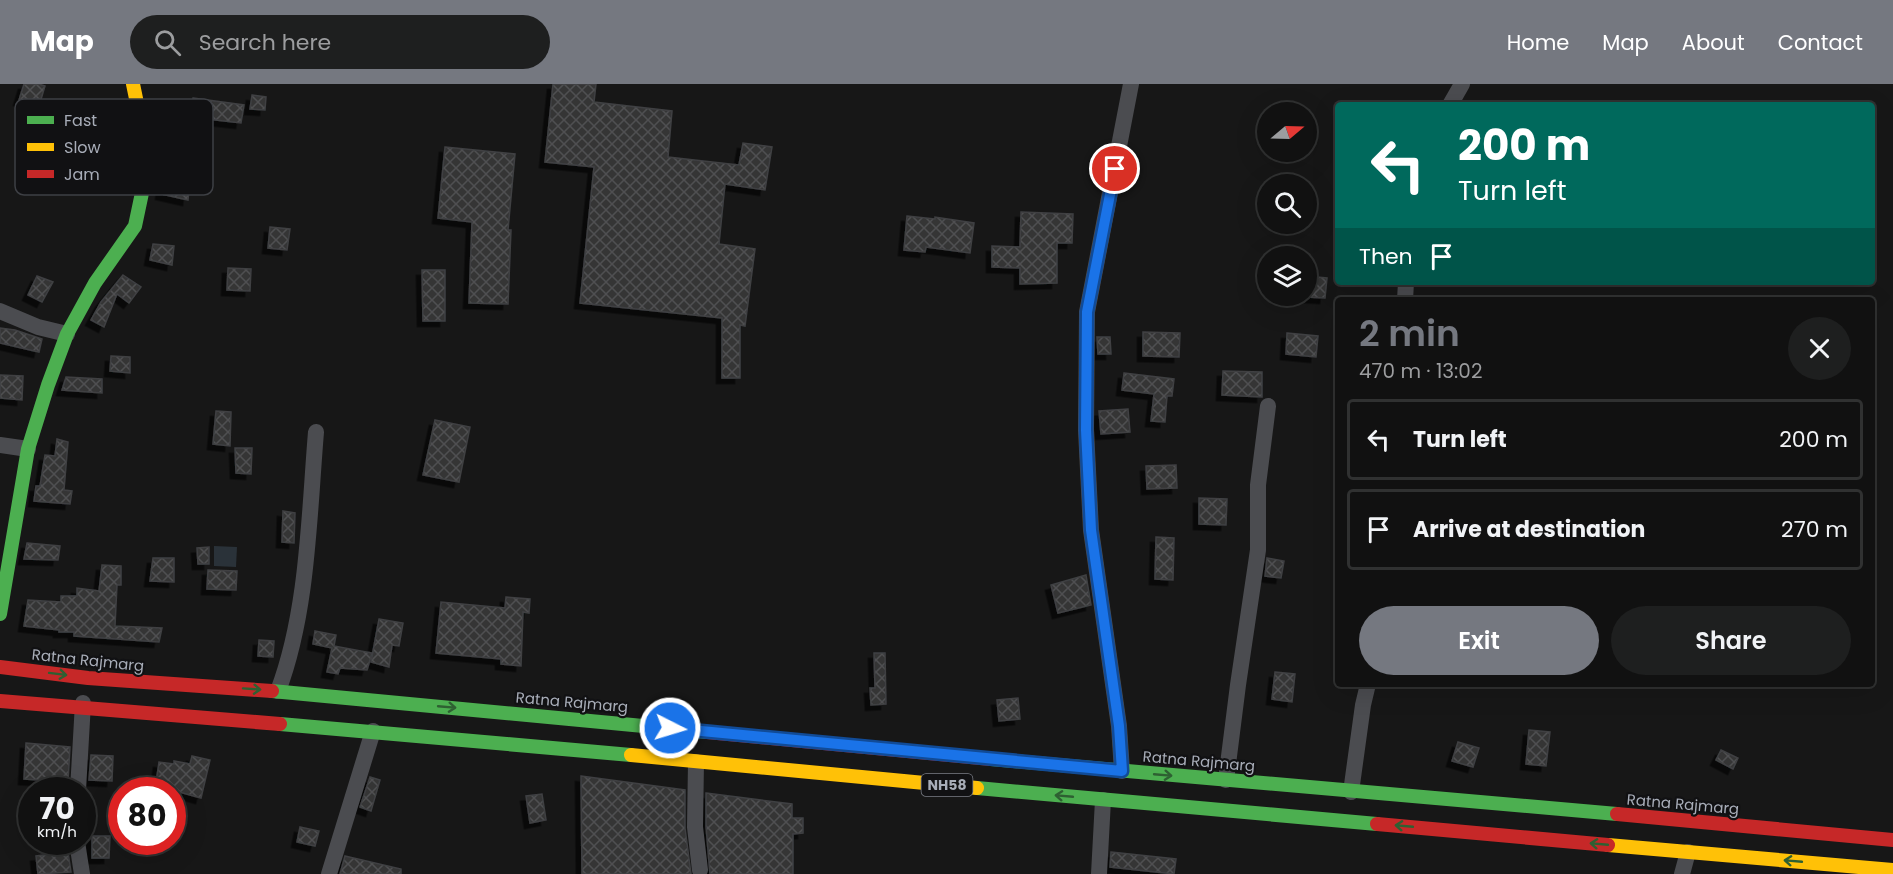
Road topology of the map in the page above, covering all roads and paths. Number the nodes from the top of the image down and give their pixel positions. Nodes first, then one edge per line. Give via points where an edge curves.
1 (133, 84) edge
2 (1131, 84) edge
3 (1462, 84) edge
4 (136, 99) edge
5 (1452, 102) edge
6 (142, 195) edge
7 (0, 310) edge
8 (68, 334) junction
9 (1268, 406) dead end
10 (316, 432) dead end
11 (0, 445) edge
12 (27, 450) junction
13 (0, 614) edge
14 (0, 667) edge
15 (88, 678) junction
16 (1367, 687) edge
17 (279, 691) junction
18 (0, 701) edge
19 (82, 708) junction
20 (373, 731) junction
21 (696, 762) junction
22 (1122, 771) junction
23 (79, 777) edge
24 (1226, 780) junction
25 (1351, 792) junction
26 (1103, 800) junction
27 (1893, 840) edge
28 (1688, 852) junction
29 (79, 855) edge
30 (700, 870) dead end
31 (1893, 870) edge
32 (82, 874) edge
33 (329, 874) edge
34 (1099, 874) edge
35 (1682, 874) edge

1 - 4 main road
2 - 22 street via 1087,312 1086,430 1091,530
3 - 5 street
6 - 8 main road via 135,226 95,283
7 - 8 street via 38,327
8 - 12 main road
9 - 24 street via 1258,485 1258,550
10 - 17 street via 303,581
11 - 12 street
12 - 13 main road
14 -> 15 main road, Ratna Rajmarg / NH58
15 -> 17 main road, Ratna Rajmarg / NH58
15 - 19 street
16 - 25 street
17 -> 22 main road, Ratna Rajmarg / NH58
18 - 19 main road, NH58
19 - 20 main road, NH58
19 - 23 street
20 - 21 main road, NH58
20 - 33 street
26 -> 21 main road, NH58
21 - 30 street via 695,827
22 -> 24 main road, Ratna Rajmarg / NH58
24 - 25 main road, Ratna Rajmarg / NH58
25 - 27 main road, Ratna Rajmarg / NH58
28 -> 26 main road, NH58
26 - 34 street
31 -> 28 main road, NH58
28 - 35 street
29 - 32 street

